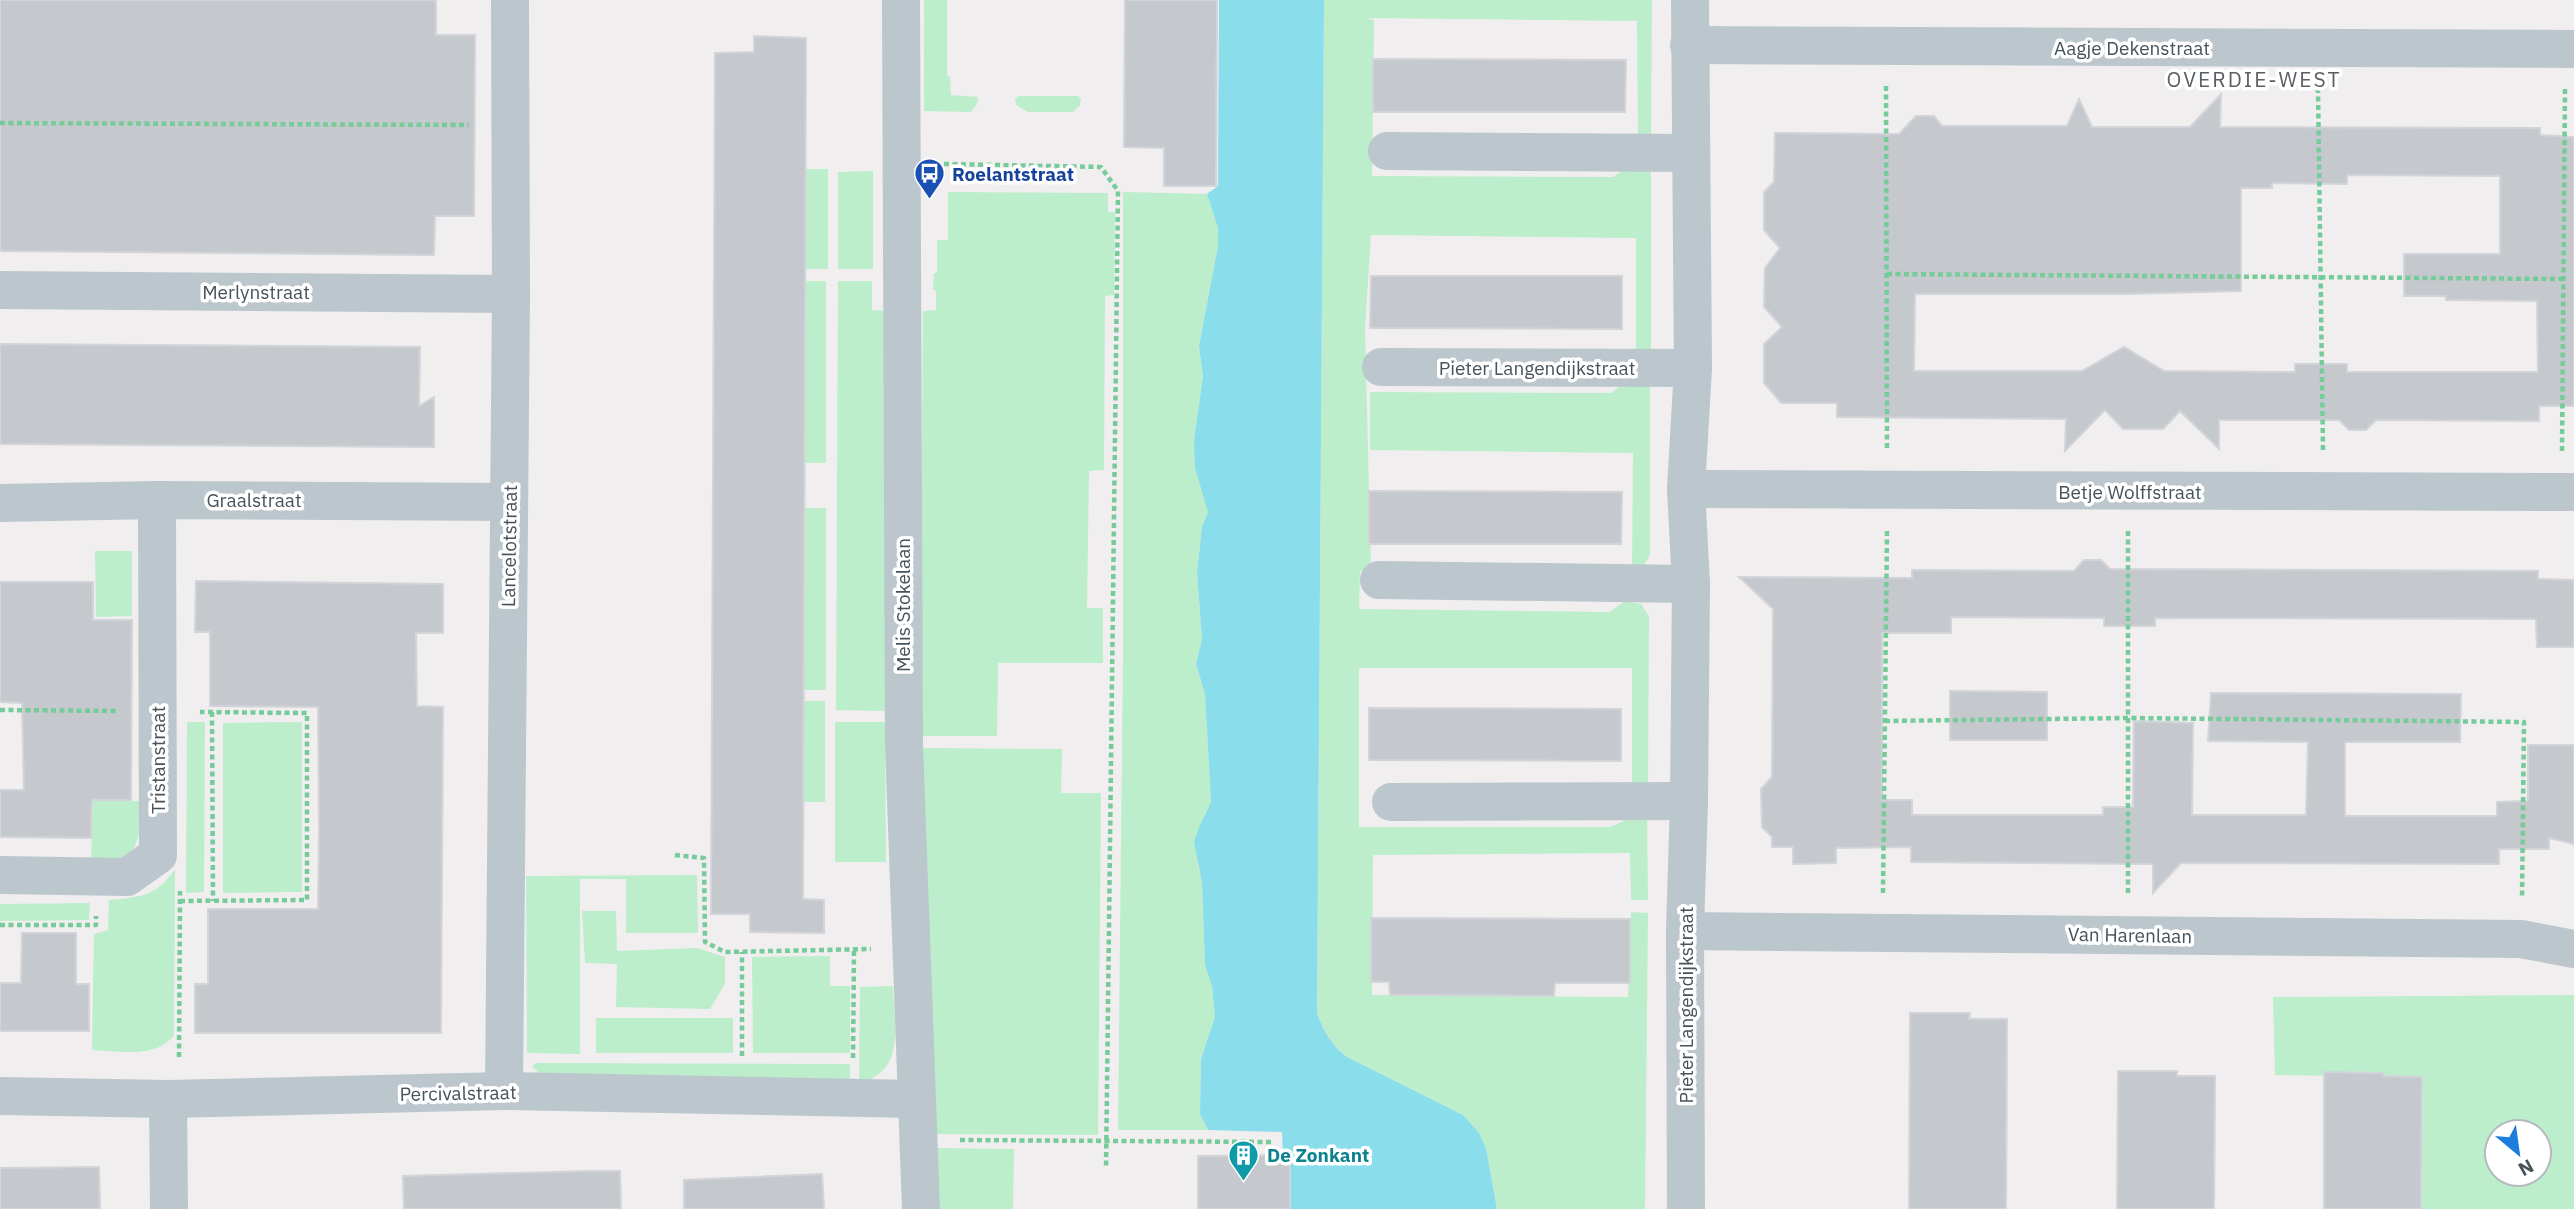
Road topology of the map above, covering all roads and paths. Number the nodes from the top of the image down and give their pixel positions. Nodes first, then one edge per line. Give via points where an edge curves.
1 (510, 0) edge
2 (901, 0) edge
3 (1690, 0) edge
4 (1689, 45) junction
5 (2318, 48) junction
6 (2570, 49) edge
7 (0, 122) edge
8 (509, 125) junction
9 (1387, 150) dead end
10 (1690, 153) junction
11 (901, 163) junction
12 (1887, 274) dead end
13 (2319, 277) junction
14 (2563, 279) junction
15 (0, 290) edge
16 (511, 294) junction
17 (1381, 367) dead end
18 (1693, 369) junction
19 (1686, 489) junction
20 (2128, 492) junction
21 (2323, 492) junction
22 (2568, 492) edge
23 (158, 500) junction
24 (509, 502) junction
25 (0, 503) edge
26 (1379, 580) dead end
27 (1692, 584) junction
28 (0, 710) edge
29 (157, 711) junction
30 (212, 712) junction
31 (2128, 718) junction
32 (1885, 721) dead end
33 (1689, 801) junction
34 (1391, 802) dead end
35 (158, 855) junction
36 (675, 855) dead end
37 (0, 875) edge
38 (180, 901) junction
39 (213, 901) junction
40 (1685, 931) junction
41 (2128, 935) junction
42 (2521, 939) junction
43 (911, 949) junction
44 (2574, 949) edge
45 (854, 950) junction
46 (742, 951) junction
47 (728, 1058) dead end
48 (853, 1058) dead end
49 (504, 1091) junction
50 (0, 1096) edge
51 (168, 1099) junction
52 (916, 1099) junction
53 (918, 1139) junction
54 (1106, 1141) junction
55 (1272, 1142) dead end
56 (1106, 1169) dead end
57 (169, 1209) edge
58 (921, 1209) edge
59 (1686, 1209) edge

1 - 8 street, Lancelotstraat
2 - 11 street, Melis Stokelaan
3 - 4 street, Pieter Langendijkstraat
4 - 5 street, Aagje Dekenstraat
4 - 10 street, Pieter Langendijkstraat
5 - 6 street, Aagje Dekenstraat
5 - 13 path
6 - 14 path
7 - 8 path
8 - 16 street, Lancelotstraat
9 - 10 street
10 - 18 street, Pieter Langendijkstraat
11 - 43 street, Melis Stokelaan via 904,745
11 - 54 path via 1101,167 1118,191
12 - 13 path
13 - 14 path
13 - 21 path
14 - 22 path
15 - 16 street, Merlynstraat
16 - 24 street, Lancelotstraat
17 - 18 street, Pieter Langendijkstraat
18 - 19 street, Pieter Langendijkstraat
19 - 20 street, Betje Wolffstraat
19 - 27 street, Pieter Langendijkstraat
20 - 21 street, Betje Wolffstraat
20 - 31 path
21 - 22 street, Betje Wolffstraat
23 - 24 street, Graalstraat
23 - 25 street, Graalstraat
23 - 29 street, Tristanstraat
24 - 49 street, Lancelotstraat
26 - 27 street
27 - 33 street, Pieter Langendijkstraat
28 - 29 path
29 - 30 path
29 - 35 street, Tristanstraat
30 - 39 path
30 - 39 path via 307,713 307,900
31 - 32 path
31 - 41 path
31 - 42 path via 2524,722
33 - 34 street
33 - 40 street, Pieter Langendijkstraat
35 - 37 street via 127,877
35 - 38 path via 179,860
36 - 46 path via 704,858 705,942 725,952
38 - 39 path
38 - 51 path via 180,1053
40 - 41 street, Van Harenlaan
40 - 59 street, Pieter Langendijkstraat
41 - 42 street, Van Harenlaan
42 - 44 street, Van Harenlaan
43 - 45 path
43 - 52 street, Melis Stokelaan
45 - 46 path
45 - 48 path
46 - 47 path via 742,1058
49 - 51 street, Percivalstraat
49 - 52 street, Percivalstraat
50 - 51 street, Percivalstraat
51 - 57 street
52 - 53 street, Melis Stokelaan
53 - 54 path
53 - 58 street, Melis Stokelaan
54 - 55 path
54 - 56 path

